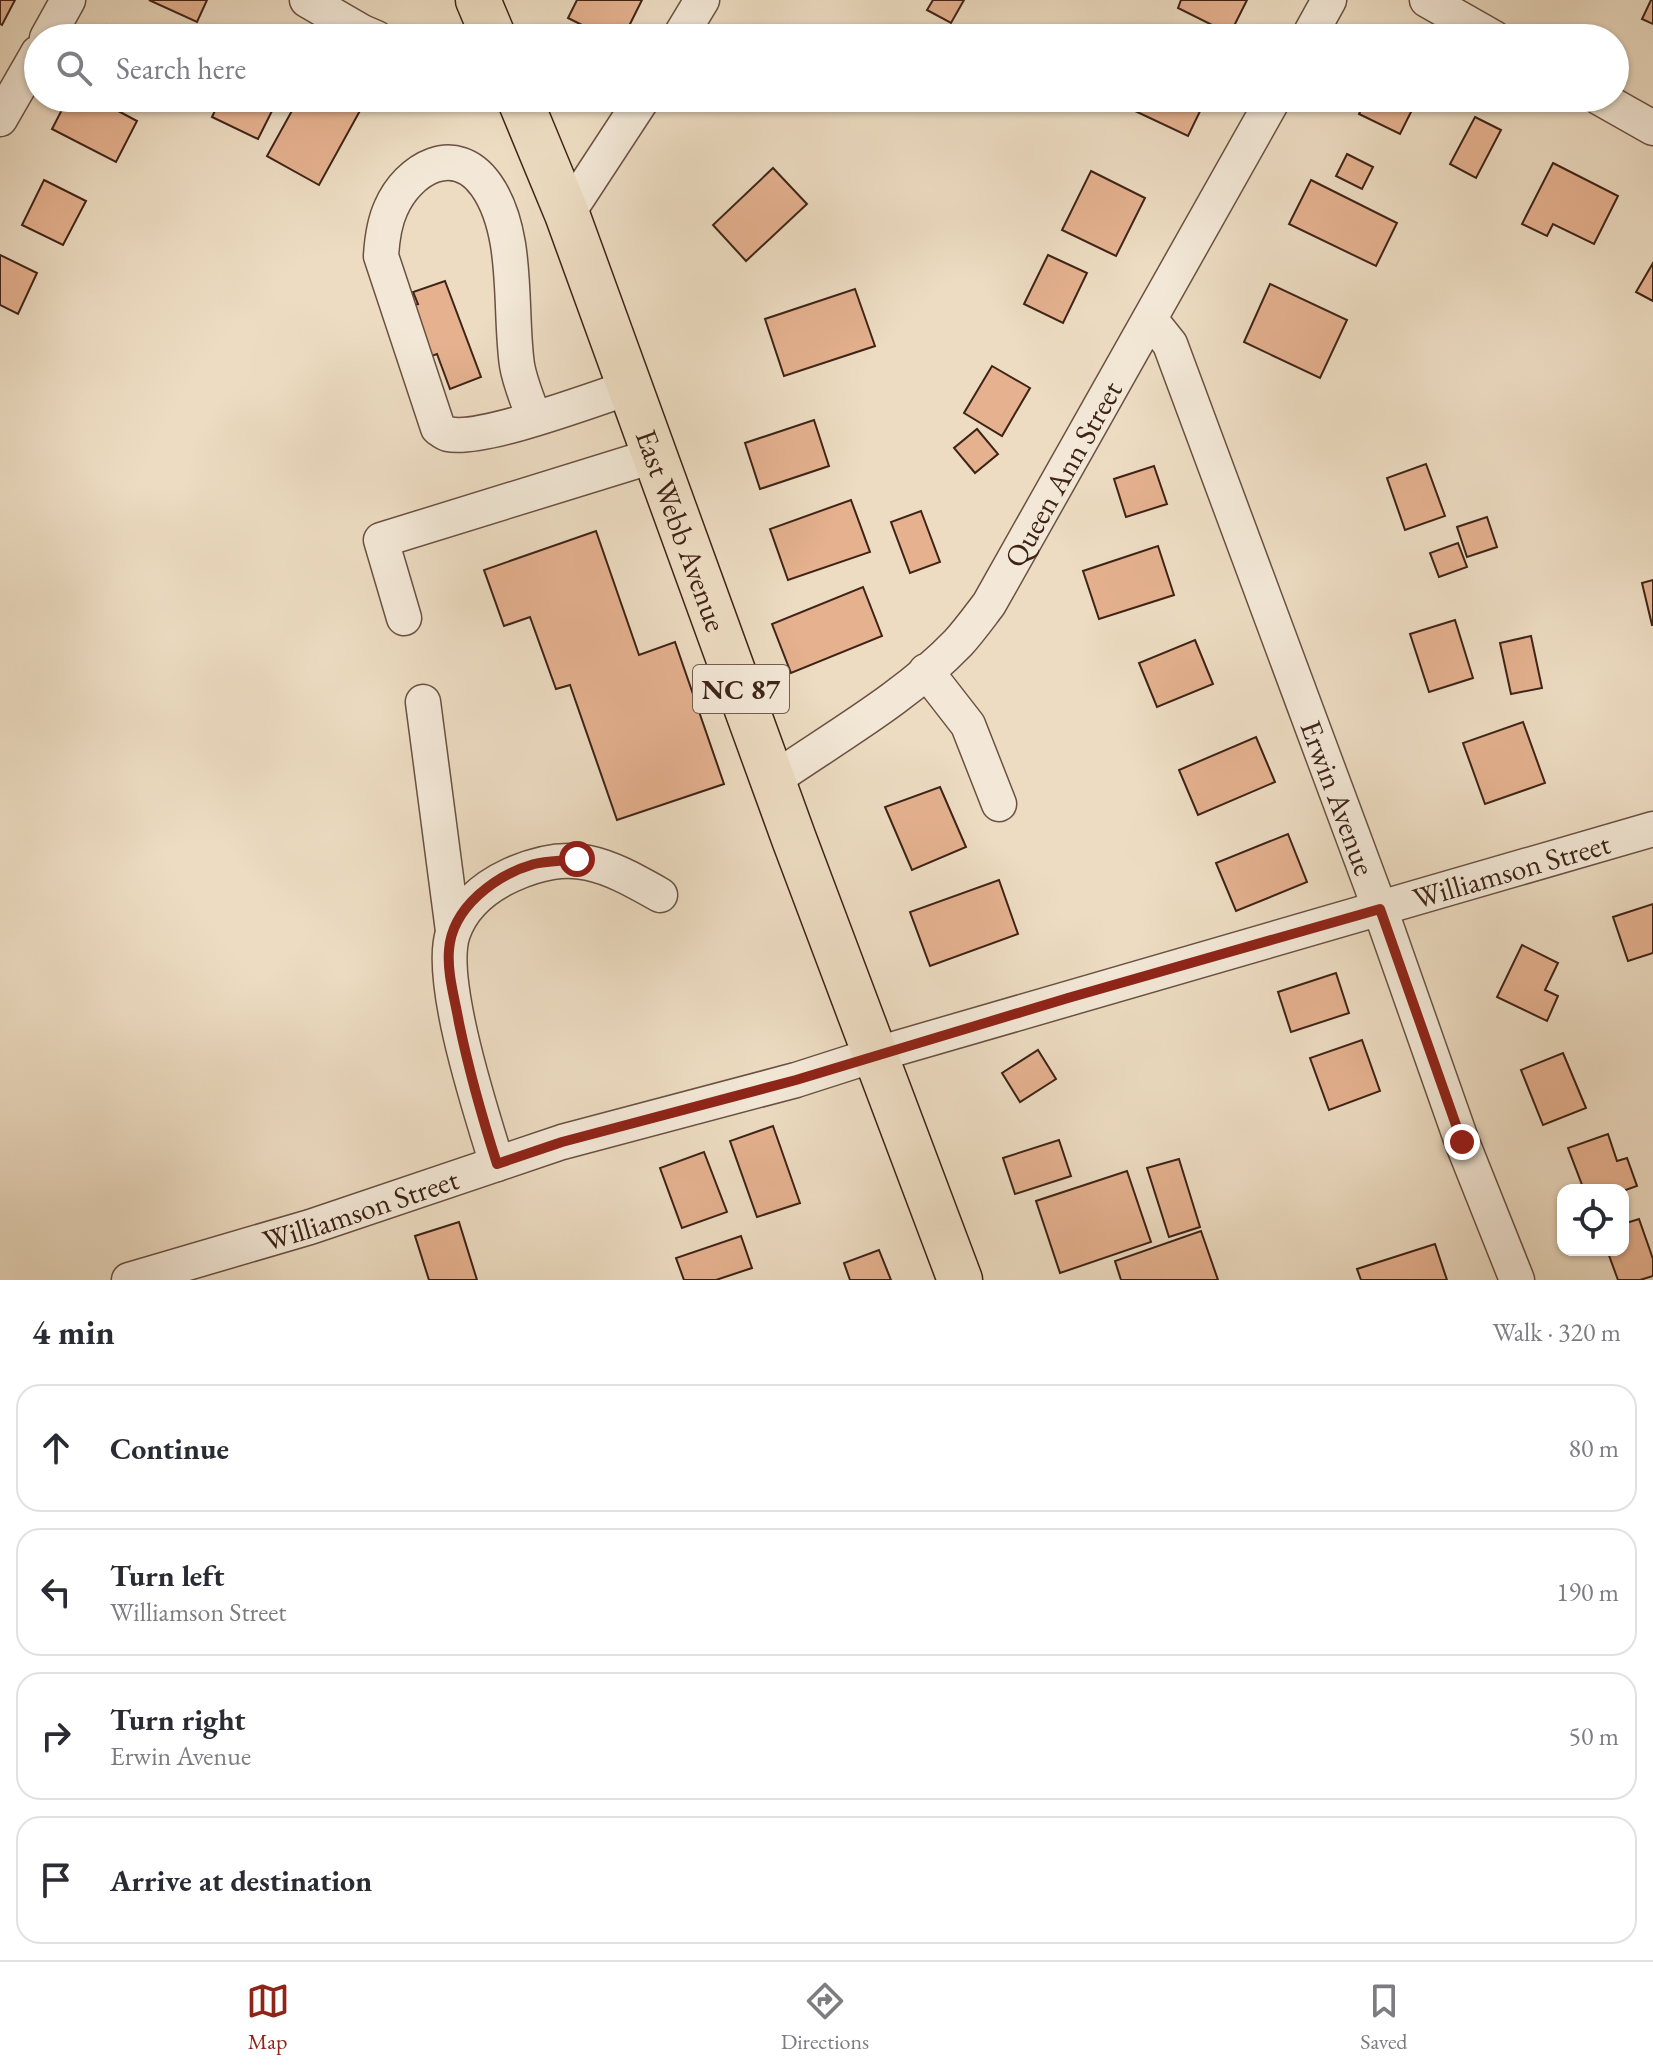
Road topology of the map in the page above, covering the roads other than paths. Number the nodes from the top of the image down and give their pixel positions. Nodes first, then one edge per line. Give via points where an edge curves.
1 (68, 0) edge
2 (307, 0) edge
3 (478, 0) edge
4 (702, 0) edge
5 (1329, 0) edge
6 (1427, 0) edge
7 (55, 24) edge
8 (351, 24) edge
9 (488, 24) edge
10 (687, 24) edge
11 (1316, 24) edge
12 (1469, 24) edge
13 (24, 77) edge
14 (525, 112) edge
15 (634, 112) edge
16 (1266, 112) edge
17 (1625, 112) edge
18 (0, 119) edge
19 (1653, 128) edge
20 (567, 214) junction
21 (1150, 319) junction
22 (631, 387) junction
23 (534, 418) junction
24 (656, 455) junction
25 (404, 618) dead end
26 (926, 671) junction
27 (423, 702) dead end
28 (773, 780) junction
29 (999, 804) dead end
30 (1653, 829) edge
31 (660, 895) dead end
32 (1380, 909) junction
33 (453, 931) junction
34 (877, 1054) junction
35 (497, 1164) junction
36 (129, 1280) edge
37 (960, 1280) edge
38 (1517, 1280) edge

1 - 7 street
2 - 8 street
3 - 9 highway
4 - 10 street
5 - 11 street
6 - 12 street
13 - 18 street
14 - 20 highway, East Webb Avenue / NC 87
15 - 20 street
16 - 21 street, Queen Ann Street
17 - 19 street
20 - 22 highway, East Webb Avenue / NC 87
21 - 26 street, Queen Ann Street via 989,604
21 - 32 street, Erwin Avenue via 1170,344
22 - 23 street
22 - 24 highway, East Webb Avenue / NC 87
23 - 23 street via 460,435 438,428 381,256 393,203 412,177 430,167 463,164 477,174 496,203 510,264 518,369
24 - 25 street via 381,540
24 - 28 highway, East Webb Avenue / NC 87
26 - 28 street, Queen Ann Street
26 - 29 street via 968,725
27 - 33 street
28 - 34 highway, East Webb Avenue / NC 87
30 - 32 street, Williamson Street
31 - 33 street via 605,866 577,859 534,864 488,886
32 - 34 street, Williamson Street
32 - 38 street, Erwin Avenue
33 - 35 street via 450,976 471,1081
34 - 35 street, Williamson Street
34 - 37 highway, East Webb Avenue / NC 87
35 - 36 street, Williamson Street

